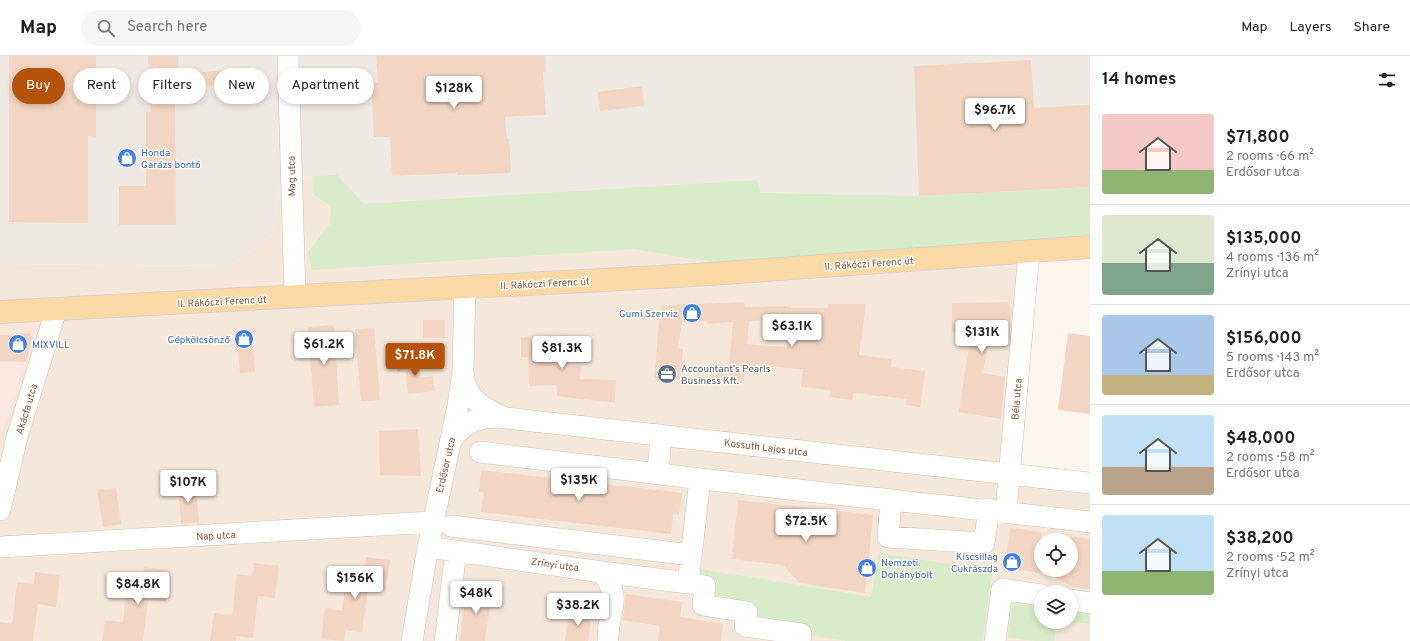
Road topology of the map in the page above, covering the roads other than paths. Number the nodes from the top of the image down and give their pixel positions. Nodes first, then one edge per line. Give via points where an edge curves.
1 (288, 56) edge
2 (1090, 247) edge
3 (1029, 252) junction
4 (465, 287) junction
5 (295, 296) junction
6 (56, 310) junction
7 (0, 312) edge
8 (463, 370) junction
9 (506, 419) junction
10 (661, 435) junction
11 (451, 442) junction
12 (480, 452) dead end
13 (658, 474) junction
14 (1009, 475) junction
15 (700, 479) junction
16 (1090, 483) edge
17 (891, 501) junction
18 (0, 510) edge
19 (998, 510) junction
20 (1090, 522) edge
21 (442, 524) junction
22 (0, 547) edge
23 (428, 547) junction
24 (456, 551) junction
25 (691, 555) junction
26 (602, 572) junction
27 (688, 584) junction
28 (1034, 594) edge
29 (1078, 601) edge
30 (1090, 603) edge
31 (612, 639) edge
32 (412, 641) edge
33 (445, 641) edge
34 (800, 641) edge
35 (995, 641) edge

1 - 5 street, Mag utca
2 - 3 main road, II. Rákóczi Ferenc út
3 - 4 main road, II. Rákóczi Ferenc út via 695,275
3 - 14 street, Béla utca
4 - 5 main road, II. Rákóczi Ferenc út
4 - 8 street, Erdősor utca
5 - 6 main road, II. Rákóczi Ferenc út
6 - 7 main road, II. Rákóczi Ferenc út
6 - 18 street, Akácfa utca via 17,437
8 - 9 street via 471,397 478,404
8 - 11 street, Erdősor utca
9 - 10 street, Kossuth Lajos utca
9 - 11 street, Kossuth Lajos utca via 488,417 472,422 458,432
10 - 13 street
10 - 14 street, Kossuth Lajos utca
11 - 21 street, Erdősor utca
12 - 13 street
13 - 15 street
14 - 16 street, Kossuth Lajos utca
14 - 19 street, Béla utca
15 - 17 street
15 - 25 street
17 - 19 street
17 - 19 street, Béla utca via 888,536 984,544
19 - 20 street
21 - 22 street, Nap utca
21 - 23 street, Erdősor utca
21 - 25 street, Nap utca
23 - 24 street, Zrínyi utca
23 - 32 street, Erdősor utca
24 - 26 street, Zrínyi utca
24 - 33 street
25 - 27 street
26 - 27 street, Zrínyi utca
26 - 31 street via 613,589
27 - 34 street, Zrínyi utca via 706,586 703,605 747,612 745,626 801,634
28 - 35 street via 1002,589
29 - 30 street

